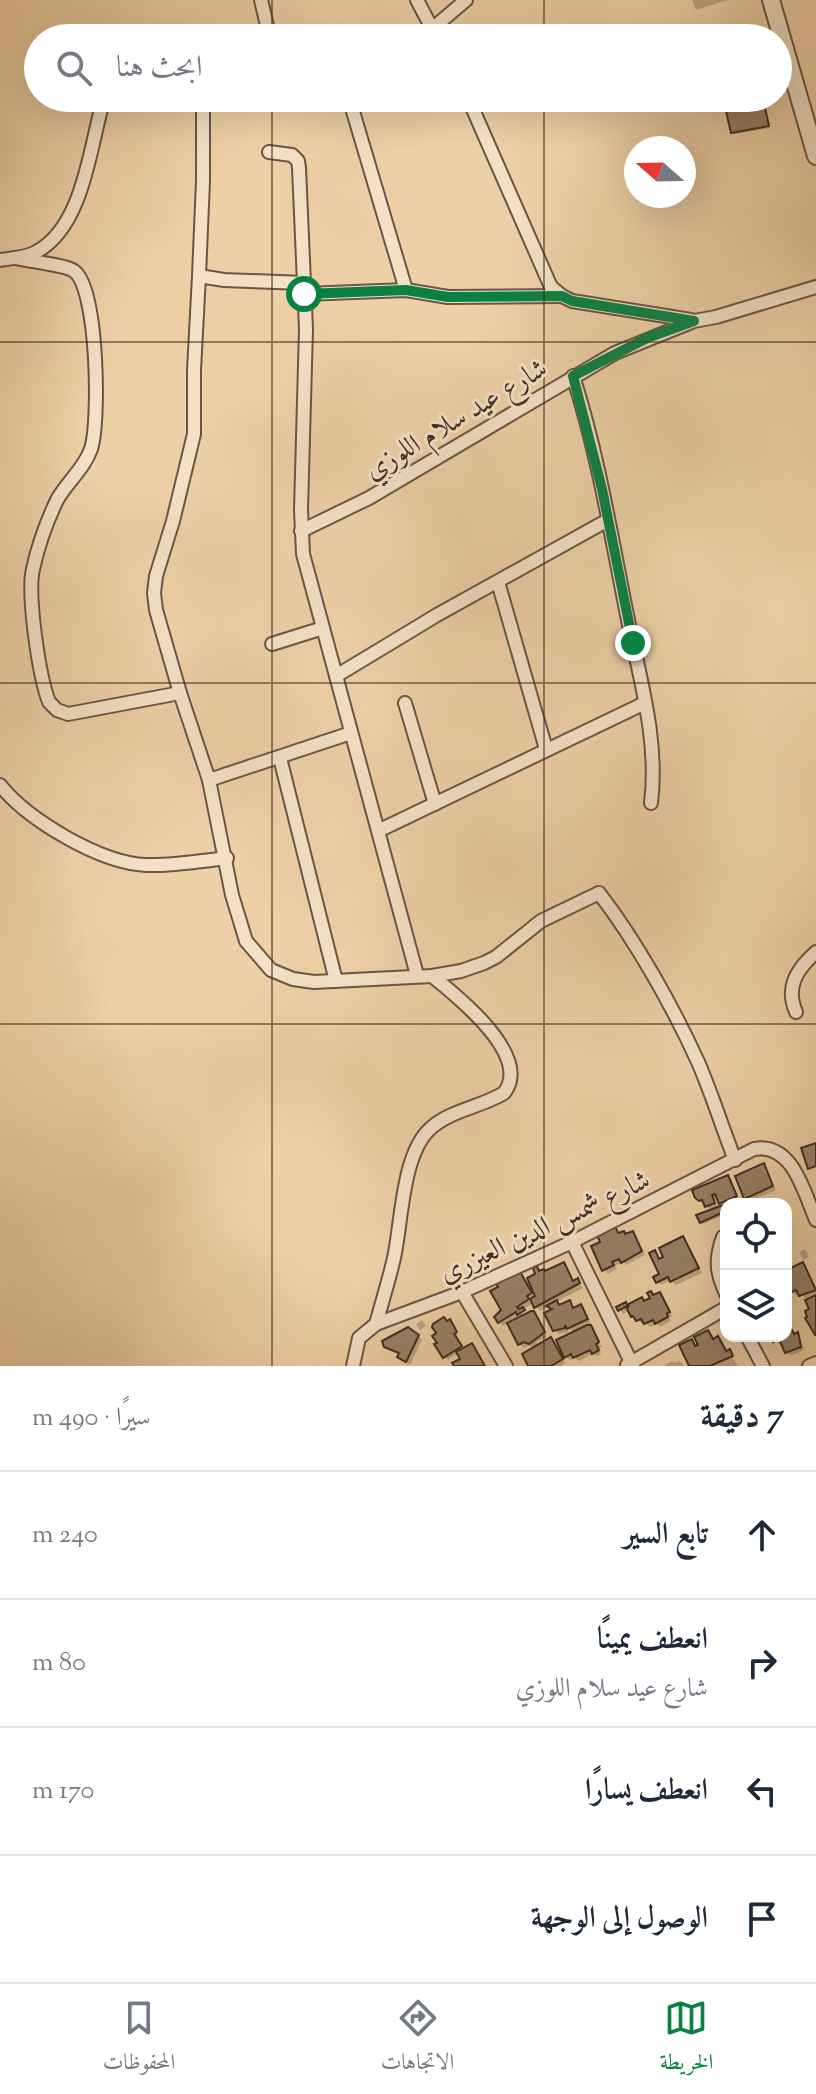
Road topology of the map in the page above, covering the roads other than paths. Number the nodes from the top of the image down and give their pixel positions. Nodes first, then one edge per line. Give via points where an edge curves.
1 (261, 0) edge
2 (417, 0) edge
3 (466, 0) edge
4 (771, 0) edge
5 (267, 24) edge
6 (429, 24) edge
7 (443, 24) edge
8 (778, 24) edge
9 (792, 73) edge
10 (101, 112) edge
11 (203, 112) edge
12 (353, 112) edge
13 (475, 112) edge
14 (269, 152) dead end
15 (816, 156) edge
16 (15, 258) junction
17 (0, 260) edge
18 (199, 276) junction
19 (816, 287) edge
20 (304, 288) junction
21 (406, 290) junction
22 (562, 296) junction
23 (694, 321) junction
24 (573, 376) junction
25 (608, 520) junction
26 (301, 531) junction
27 (498, 582) junction
28 (323, 628) junction
29 (272, 644) dead end
30 (336, 676) junction
31 (180, 693) junction
32 (405, 703) dead end
33 (645, 703) junction
34 (351, 733) junction
35 (546, 749) junction
36 (280, 758) junction
37 (209, 780) junction
38 (0, 785) edge
39 (651, 803) dead end
40 (435, 804) junction
41 (380, 830) junction
42 (227, 858) junction
43 (816, 952) edge
44 (417, 975) junction
45 (432, 976) junction
46 (336, 981) junction
47 (796, 1012) dead end
48 (735, 1160) junction
49 (816, 1220) edge
50 (572, 1242) junction
51 (720, 1247) edge
52 (720, 1274) edge
53 (462, 1292) junction
54 (720, 1312) edge
55 (376, 1324) junction
56 (750, 1342) edge
57 (816, 1363) edge
58 (630, 1365) edge
59 (353, 1366) edge
60 (506, 1366) edge
61 (763, 1366) edge
62 (809, 1366) edge

1 - 5 street
2 - 6 street
3 - 7 street
4 - 8 street
9 - 15 street
10 - 16 street via 82,188 63,226 34,254
11 - 18 street
12 - 21 street
13 - 22 street via 537,260
14 - 20 street via 289,154 298,161
16 - 17 street
16 - 31 street via 74,271 93,326 95,433 85,462 47,524 31,580 49,702 68,714
18 - 20 street
18 - 31 street via 194,434 154,583 156,610
19 - 23 street, شارع عيد سلام اللوزي
20 - 21 street
20 - 26 street
21 - 22 street via 448,297
22 - 23 street
23 - 24 street, شارع عيد سلام اللوزي
24 - 25 street
24 - 26 street, شارع عيد سلام اللوزي via 369,498
25 - 27 street
25 - 33 street
26 - 28 street
27 - 30 street
27 - 35 street
28 - 29 street
28 - 30 street
30 - 34 street
31 - 37 street
32 - 40 street
33 - 35 street
33 - 39 street via 653,769
34 - 36 street
34 - 41 street
35 - 40 street
36 - 37 street
36 - 46 street
37 - 42 street
38 - 42 street via 27,812 119,860 156,865
40 - 41 street
41 - 44 street
42 - 46 street via 238,919 257,956 271,970 293,979
43 - 47 street via 794,978
44 - 45 street
44 - 46 street
45 - 48 street via 484,963 541,921 599,893 681,1027
45 - 55 street via 488,1025 511,1077 504,1093 441,1120 417,1145
48 - 49 street, شارع شمس الدين العيزري via 757,1148 776,1152 789,1162
48 - 50 street, شارع شمس الدين العيزري
50 - 53 street, شارع شمس الدين العيزري
50 - 58 street
51 - 52 street
53 - 55 street, شارع شمس الدين العيزري
53 - 60 street
54 - 58 street
55 - 59 street via 359,1338
56 - 61 street
57 - 62 street

